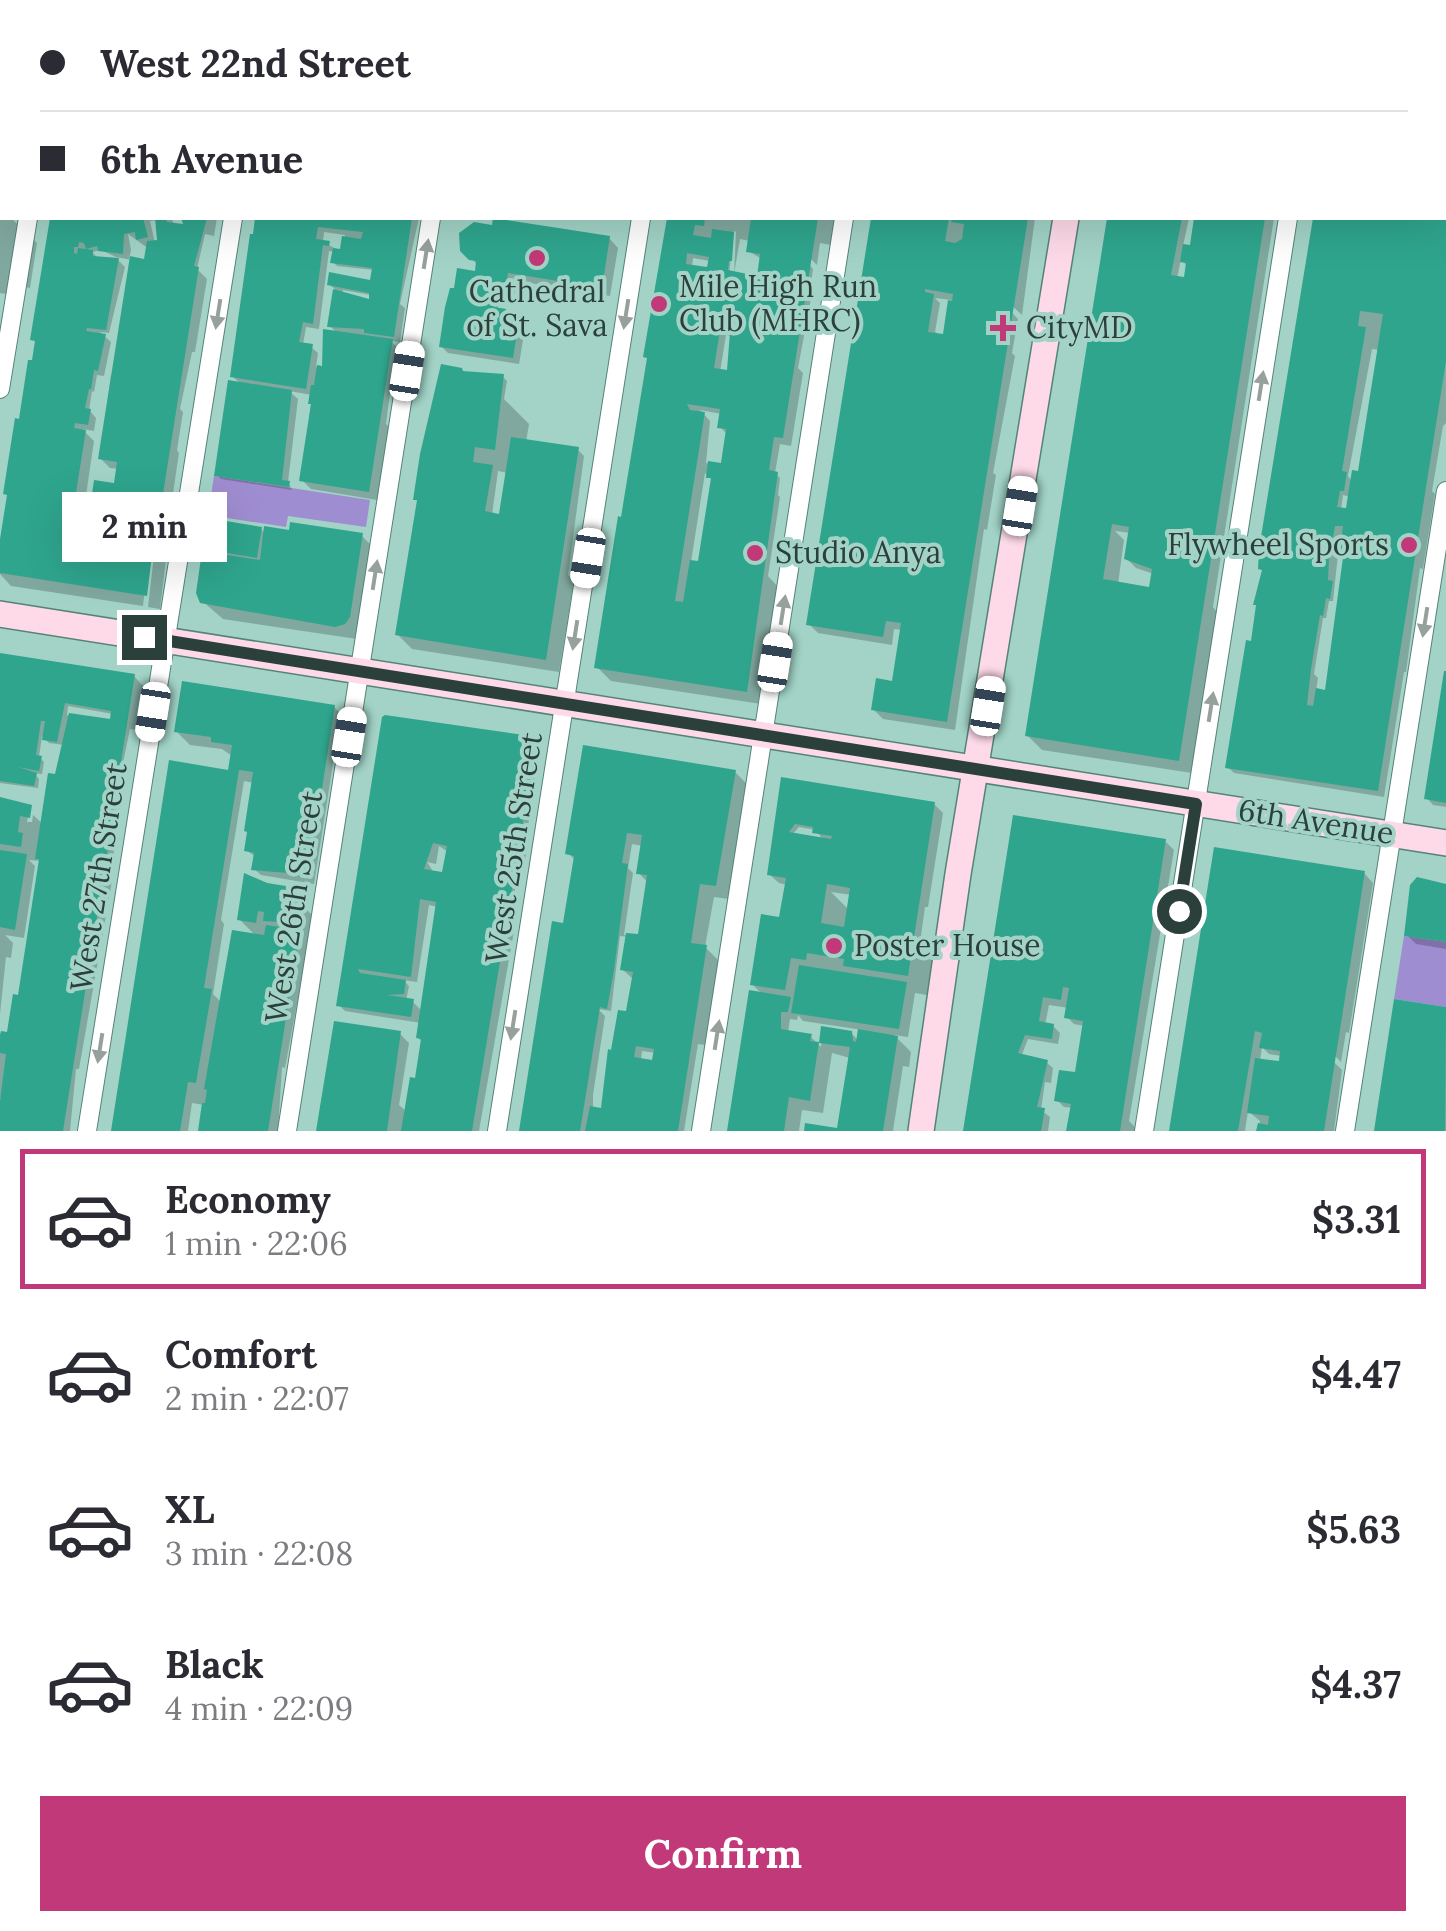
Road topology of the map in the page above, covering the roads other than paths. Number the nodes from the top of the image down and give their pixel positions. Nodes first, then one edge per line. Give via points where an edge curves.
1 (28, 220) edge
2 (234, 220) edge
3 (431, 220) edge
4 (642, 220) edge
5 (844, 220) edge
6 (1066, 220) edge
7 (1288, 220) edge
8 (0, 390) edge
9 (1446, 491) edge
10 (0, 614) edge
11 (164, 640) junction
12 (359, 671) junction
13 (564, 704) junction
14 (764, 735) junction
15 (977, 769) junction
16 (1196, 804) junction
17 (1392, 834) junction
18 (1446, 843) edge
19 (87, 1131) edge
20 (286, 1131) edge
21 (496, 1131) edge
22 (702, 1131) edge
23 (921, 1131) edge
24 (1144, 1131) edge
25 (1345, 1131) edge

1 - 8 street
2 -> 11 street, West 27th Street
12 -> 3 street, West 26th Street
4 -> 13 street, West 25th Street
14 -> 5 street
6 - 15 main road
16 -> 7 street
9 -> 17 street
10 - 11 main road, 6th Avenue
11 - 12 main road, 6th Avenue
11 -> 19 street, West 27th Street
12 - 13 main road, 6th Avenue
12 - 20 street, West 26th Street
13 - 14 main road, 6th Avenue
13 -> 21 street, West 25th Street
14 - 15 main road, 6th Avenue
22 -> 14 street
15 - 16 main road, 6th Avenue
15 - 23 main road
16 - 17 main road, 6th Avenue
16 - 24 street
17 - 18 main road, 6th Avenue
17 - 25 street

